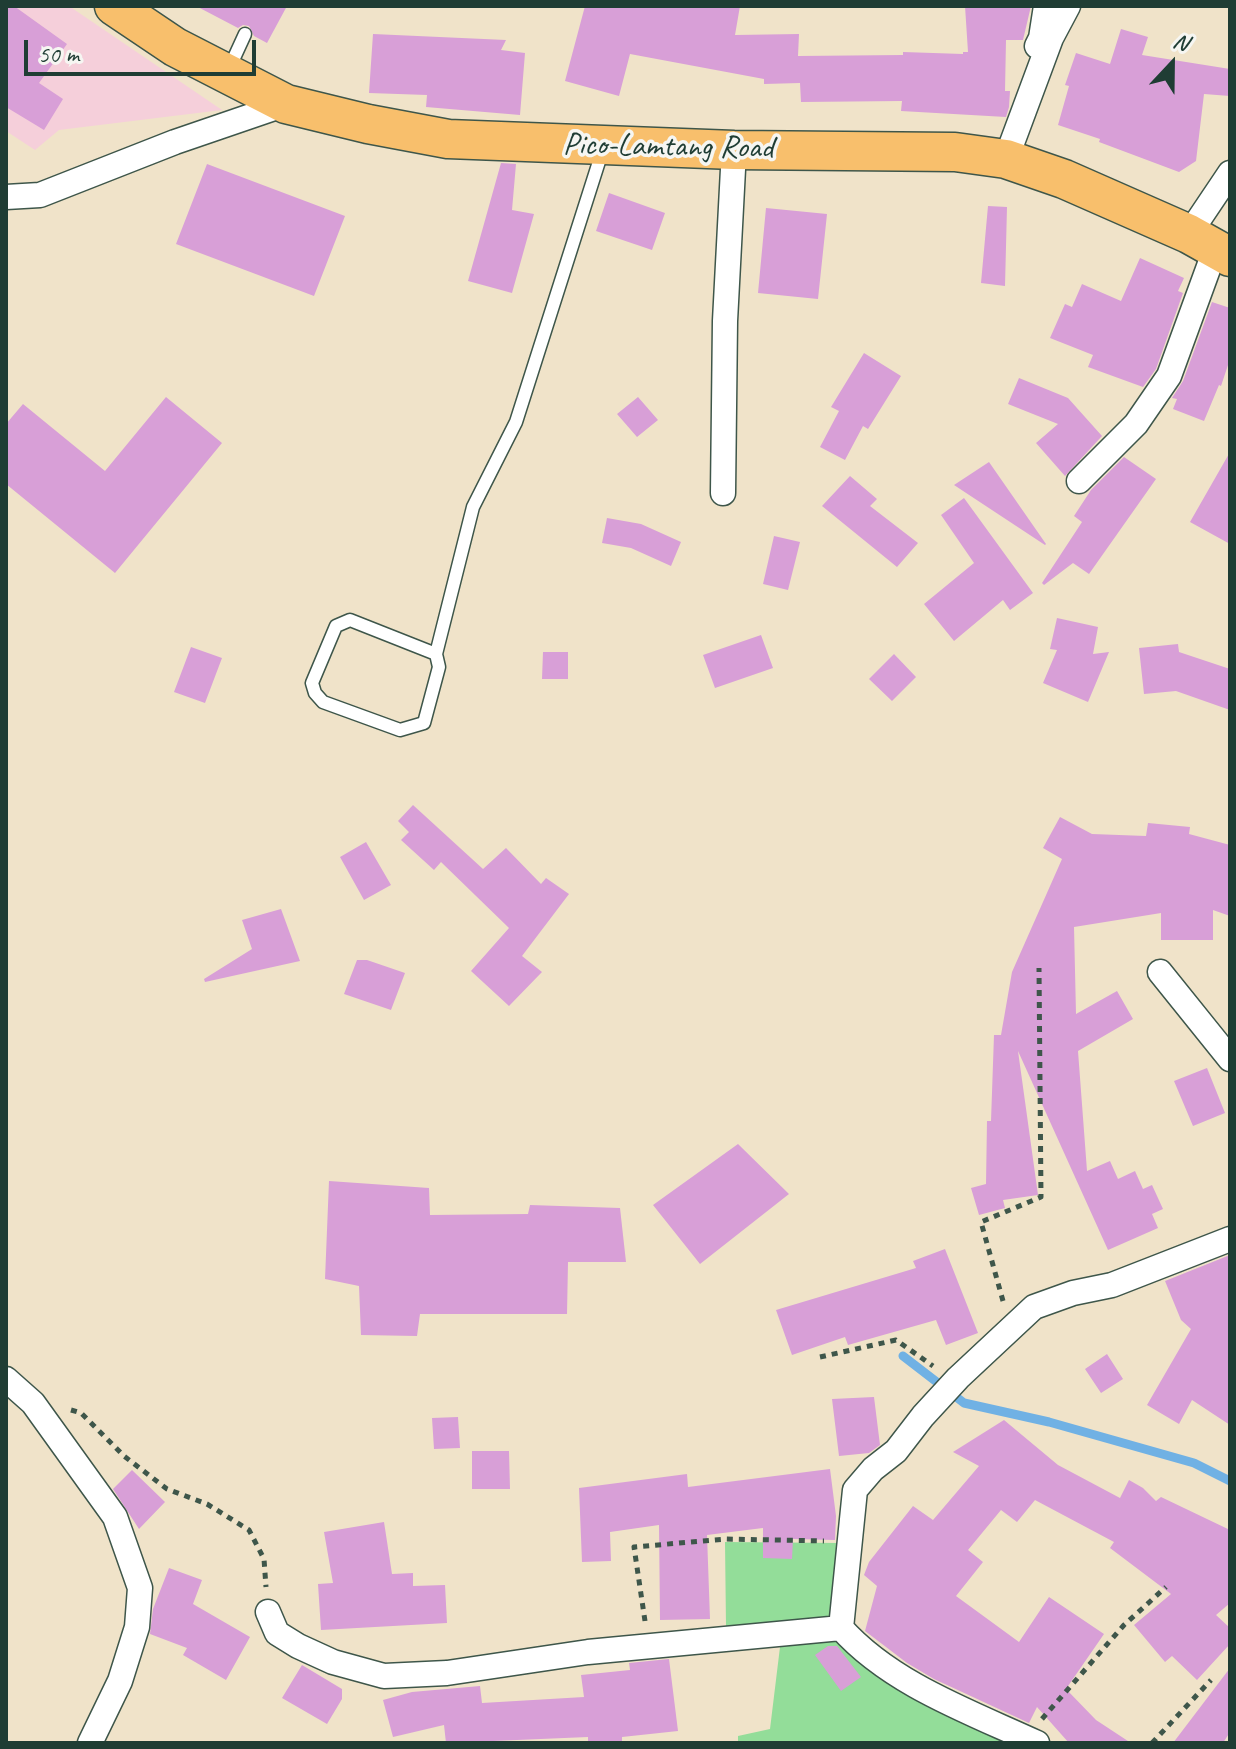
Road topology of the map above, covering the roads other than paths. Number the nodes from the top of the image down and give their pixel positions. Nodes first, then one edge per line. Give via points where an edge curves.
1 (114, 6) edge
2 (1046, 6) edge
3 (1068, 6) edge
4 (245, 34) dead end
5 (227, 74) junction
6 (1034, 84) junction
7 (286, 104) junction
8 (604, 146) junction
9 (734, 150) junction
10 (1006, 159) junction
11 (1230, 173) edge
12 (6, 197) edge
13 (1211, 247) edge
14 (1079, 481) dead end
15 (723, 493) dead end
16 (436, 654) junction
17 (1160, 972) dead end
18 (1230, 1059) edge
19 (1230, 1239) edge
20 (6, 1379) edge
21 (268, 1612) road end
22 (841, 1628) junction
23 (1031, 1740) edge
24 (90, 1743) edge

1 - 5 main road, Pico-Lamtang Road
2 - 6 street via 1041,38 1021,77
3 - 6 street
4 - 5 lane
5 - 7 main road, Pico-Lamtang Road
6 - 10 street
7 - 8 main road, Pico-Lamtang Road via 448,139
7 - 12 street via 40,195
8 - 9 main road, Pico-Lamtang Road
8 - 16 lane via 516,422 473,507
9 - 10 main road, Pico-Lamtang Road via 955,152
9 - 15 street
10 - 13 main road, Pico-Lamtang Road via 1064,179
11 - 13 street
13 - 14 street via 1169,376 1136,424
16 - 16 lane via 439,667 424,723 412,728 400,730 323,702 312,683 336,626 350,620
17 - 18 street
19 - 22 street via 1112,1285 1034,1307 956,1379 896,1451 855,1490
20 - 24 street via 33,1403 115,1517 140,1588 137,1627 124,1668
21 - 22 street via 277,1633 298,1646 384,1676
22 - 23 street via 861,1649 918,1686

